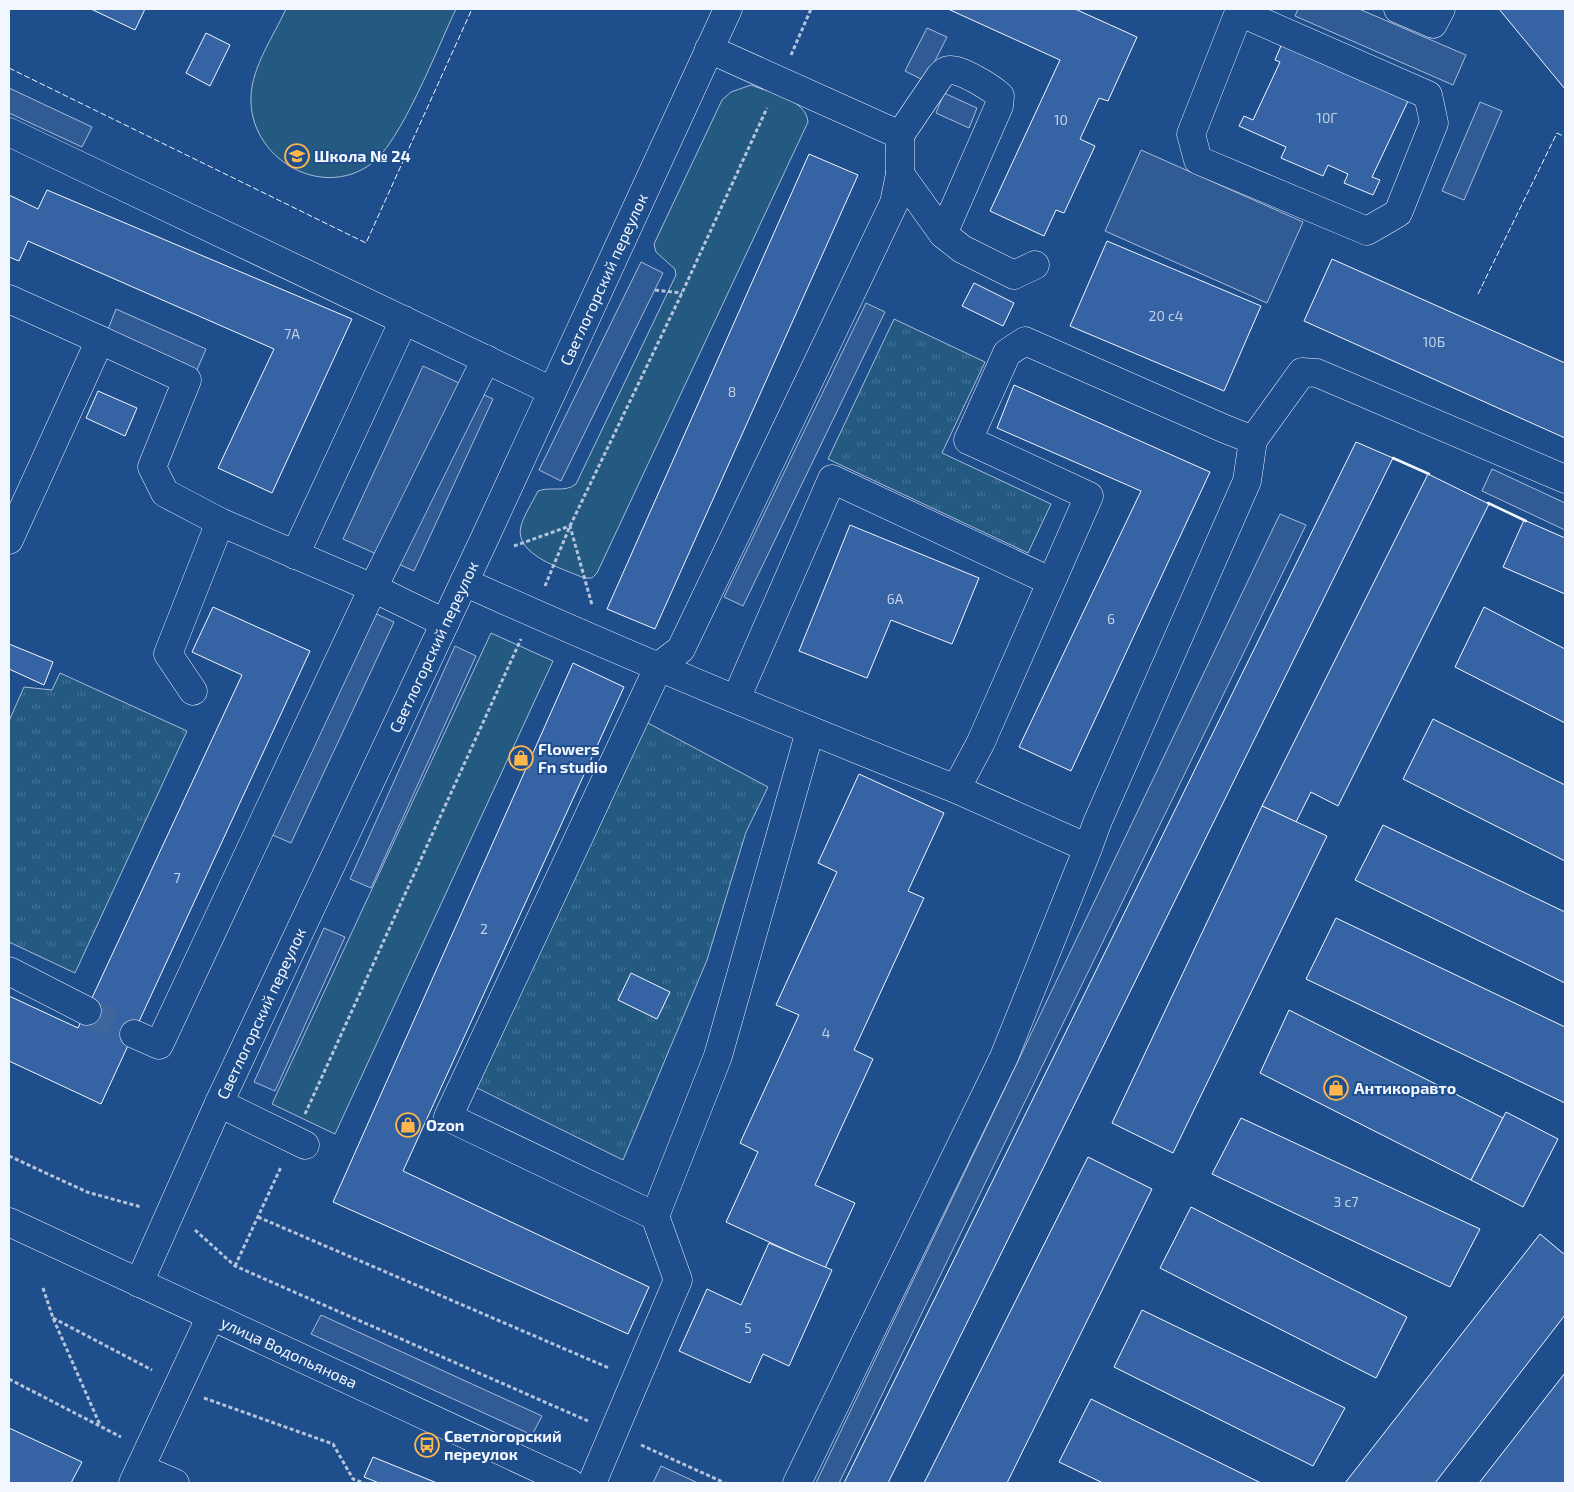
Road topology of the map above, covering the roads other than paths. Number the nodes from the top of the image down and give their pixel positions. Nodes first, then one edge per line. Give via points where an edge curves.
1 (728, 9) edge
2 (1398, 9) edge
3 (1441, 9) edge
4 (1235, 10) edge
5 (1286, 19) edge
6 (709, 49) junction
7 (9, 132) edge
8 (900, 135) junction
9 (900, 174) junction
10 (943, 234) junction
11 (1035, 264) dead end
12 (9, 299) edge
13 (404, 320) junction
14 (100, 340) junction
15 (486, 359) junction
16 (552, 390) junction
17 (1253, 440) junction
18 (1565, 479) edge
19 (220, 522) junction
20 (9, 540) edge
21 (295, 555) junction
22 (1050, 581) junction
23 (464, 582) junction
24 (373, 588) junction
25 (445, 623) junction
26 (659, 666) junction
27 (194, 691) dead end
28 (736, 699) junction
29 (810, 731) junction
30 (956, 788) junction
31 (1088, 848) junction
32 (9, 972) edge
33 (87, 1011) tunnel mouth
34 (134, 1034) tunnel mouth
35 (219, 1103) junction
36 (305, 1145) dead end
37 (655, 1216) junction
38 (9, 1222) edge
39 (139, 1284) junction
40 (211, 1316) junction
41 (140, 1468) edge
42 (175, 1483) edge
43 (570, 1483) edge
44 (592, 1483) edge
45 (797, 1483) edge

1 - 6 street, Светлогорский переулок
2 - 3 street via 1433,24
4 - 5 street
4 - 5 street via 1191,134 1198,160 1367,231 1398,214 1434,124 1428,95
6 - 8 street
6 - 16 street, Светлогорский переулок
7 - 13 street
8 - 9 street
8 - 10 street via 947,70 955,70 994,89 1000,96 999,106
9 - 10 street
9 - 26 street via 894,203 681,649
10 - 11 street via 962,249 1014,275
12 - 14 street
13 - 15 street
13 - 21 street
14 - 19 street via 187,380 152,466 165,493
14 - 20 street
15 - 16 street
15 - 24 street
16 - 23 street, Светлогорский переулок
17 - 18 street via 1302,372 1317,374
17 - 22 street via 1025,341 1013,349 1006,354 968,440 1089,496
17 - 31 street via 1247,481
19 - 21 street
19 - 27 street via 168,654
21 - 24 street
22 - 28 street via 832,479
22 - 30 street via 981,742
23 - 25 street, Светлогорский переулок
23 - 26 street
24 - 25 street
24 - 34 street via 159,1045
25 - 35 street, Светлогорский переулок
26 - 28 street
26 - 37 street via 448,1117
28 - 29 street
29 - 30 street
29 - 37 street via 718,1056
30 - 31 street
31 - 45 street via 1004,1057
32 - 33 street
35 - 36 street
35 - 39 street, Светлогорский переулок
37 - 44 street via 678,1280
38 - 39 street, улица Водопьянова
39 - 40 street, улица Водопьянова
40 - 41 street
40 - 43 street, улица Водопьянова
41 - 42 street

